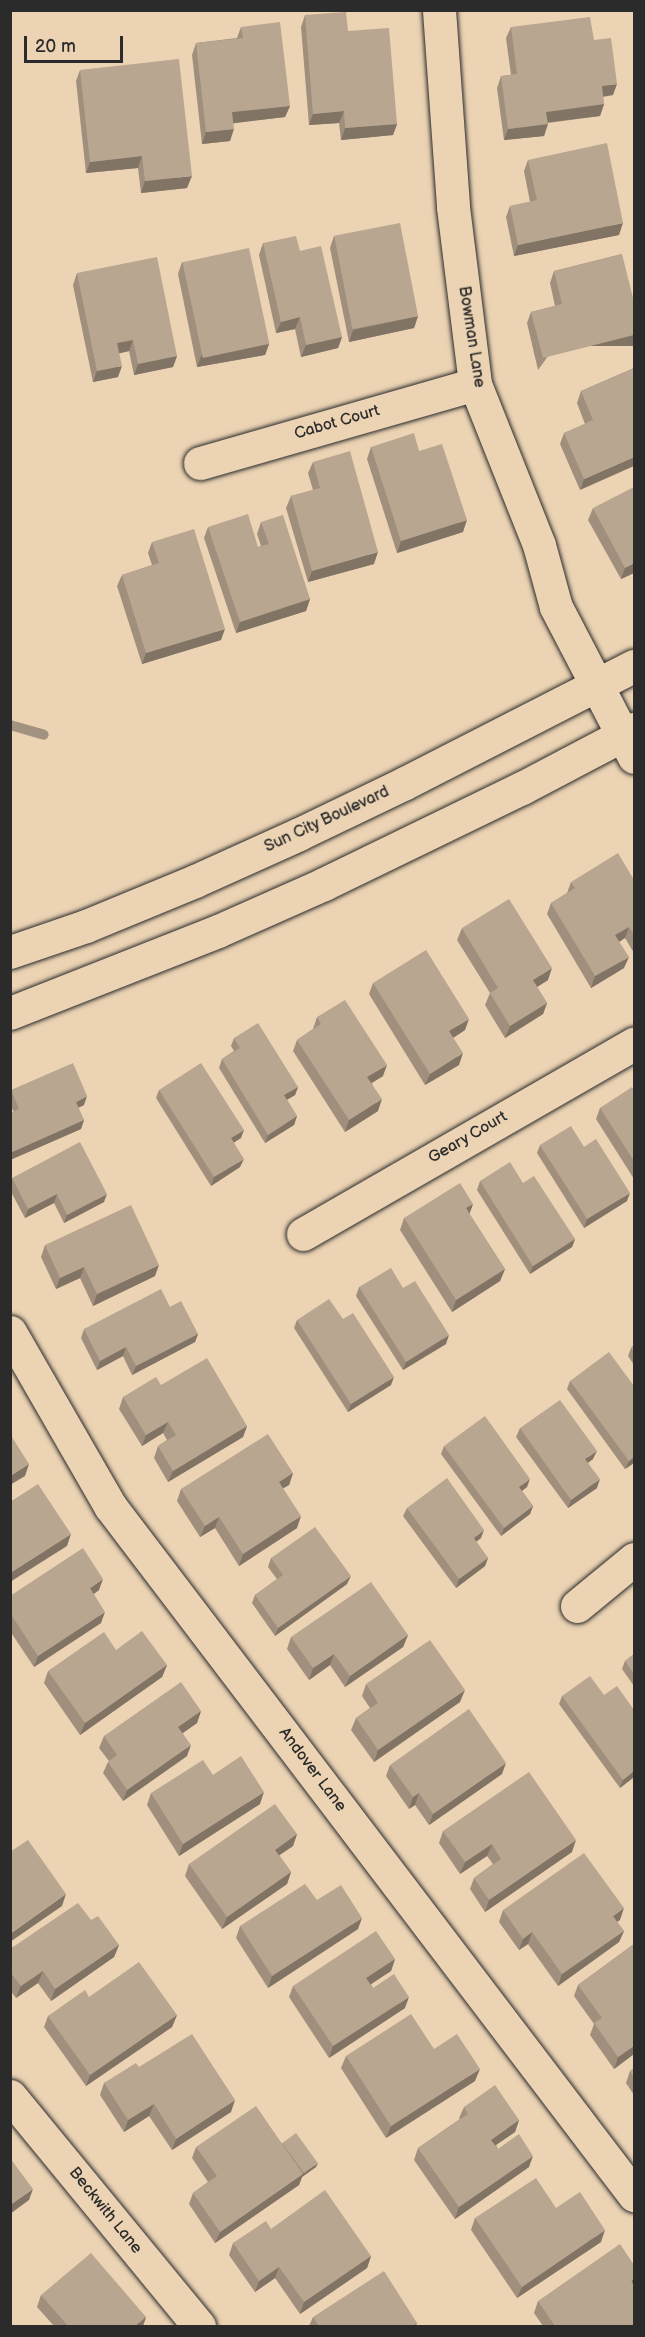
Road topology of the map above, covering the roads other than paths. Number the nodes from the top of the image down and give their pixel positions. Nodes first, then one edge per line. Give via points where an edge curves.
1 (439, 10) edge
2 (475, 384) junction
3 (200, 463) dead end
4 (634, 666) edge
5 (620, 723) edge
6 (10, 952) edge
7 (10, 1013) edge
8 (634, 1044) edge
9 (303, 1234) dead end
10 (10, 1332) edge
11 (634, 1559) edge
12 (577, 1606) dead end
13 (10, 2096) edge
14 (634, 2195) edge
15 (199, 2326) edge

1 - 2 street, Bowman Lane via 453,207
2 - 3 street, Cabot Court
2 - 5 street, Bowman Lane via 539,545 556,607
4 - 5 street, Sun City Boulevard
5 - 6 street, Sun City Boulevard via 405,783 257,853 96,921
5 - 7 street, Sun City Boulevard via 522,788 324,884 218,931
8 - 9 street, Geary Court
10 - 14 street, Andover Lane via 110,1506
11 - 12 street
13 - 15 street, Beckwith Lane

